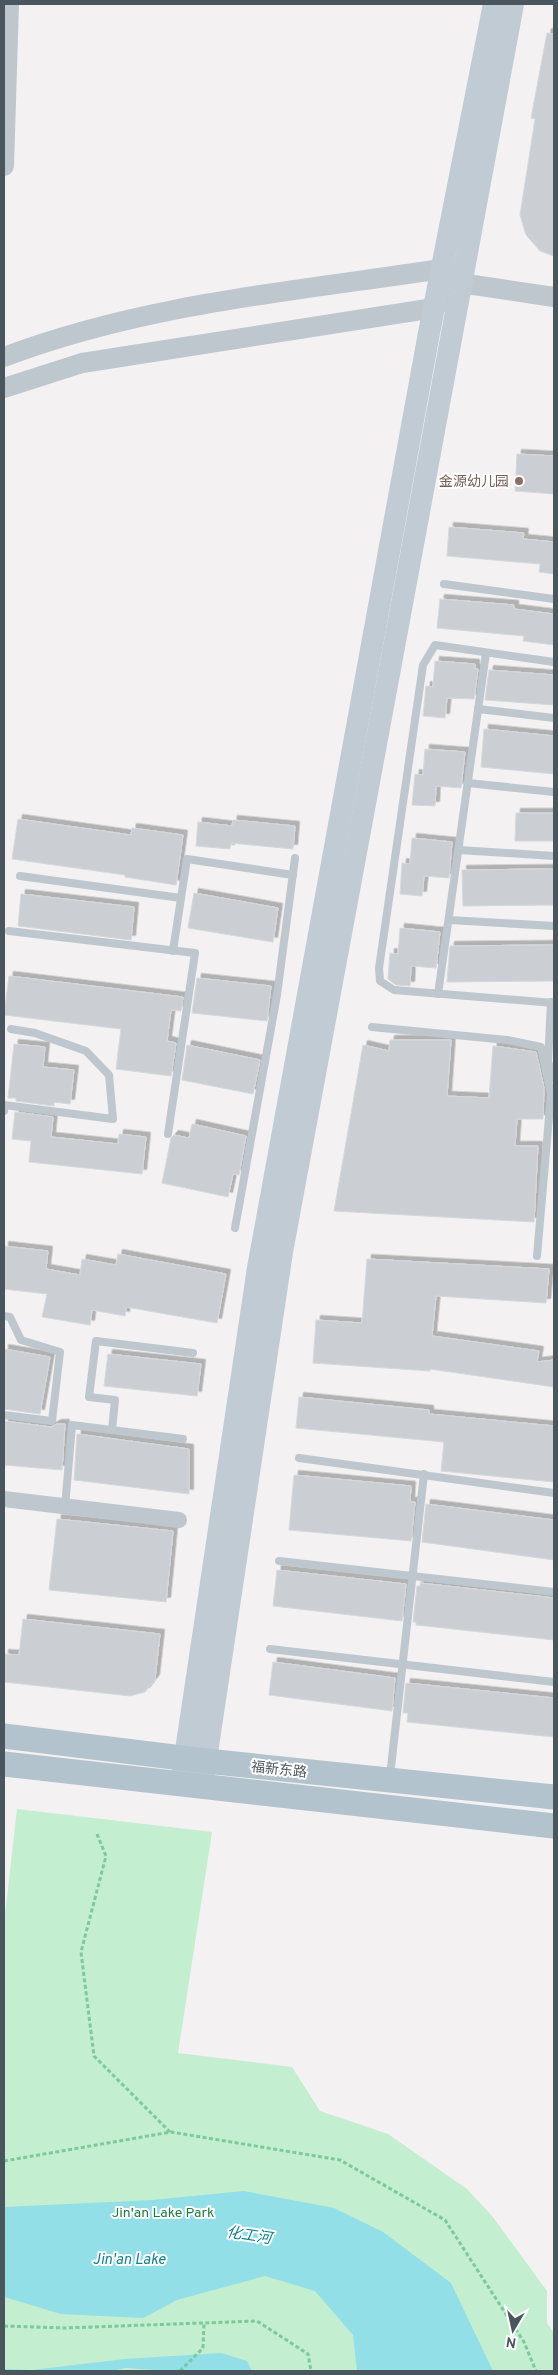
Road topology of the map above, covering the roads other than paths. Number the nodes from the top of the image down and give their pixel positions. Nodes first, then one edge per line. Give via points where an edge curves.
1 (8, 4) edge
2 (494, 4) edge
3 (513, 4) edge
4 (4, 166) edge
5 (442, 269) junction
6 (460, 282) junction
7 (554, 297) edge
8 (434, 308) junction
9 (4, 357) edge
10 (4, 388) edge
11 (444, 584) dead end
12 (554, 599) edge
13 (486, 653) junction
14 (554, 662) edge
15 (478, 709) junction
16 (554, 718) edge
17 (468, 783) junction
18 (554, 792) edge
19 (458, 850) junction
20 (554, 856) edge
21 (295, 858) dead end
22 (293, 875) junction
23 (20, 876) dead end
24 (181, 898) junction
25 (449, 920) junction
26 (554, 926) edge
27 (9, 931) dead end
28 (173, 951) junction
29 (438, 994) junction
30 (553, 1002) edge
31 (372, 1027) dead end
32 (11, 1029) dead end
33 (554, 1078) edge
34 (4, 1111) edge
35 (168, 1134) dead end
36 (235, 1228) dead end
37 (537, 1256) dead end
38 (4, 1316) edge
39 (193, 1353) dead end
40 (4, 1415) edge
41 (112, 1430) junction
42 (183, 1439) dead end
43 (299, 1458) dead end
44 (424, 1474) junction
45 (554, 1493) edge
46 (4, 1499) edge
47 (65, 1507) junction
48 (179, 1520) dead end
49 (279, 1561) dead end
50 (412, 1576) junction
51 (554, 1592) edge
52 (270, 1649) dead end
53 (403, 1664) junction
54 (554, 1682) edge
55 (4, 1736) edge
56 (196, 1760) junction
57 (4, 1764) edge
58 (390, 1780) junction
59 (192, 1785) junction
60 (554, 1797) edge
61 (554, 1826) edge

1 - 4 street
2 - 5 main road
3 - 6 main road
5 - 6 street
5 - 8 main road
5 - 9 street via 170,311 47,340
6 - 7 street
6 - 8 street
6 - 56 main road via 282,1252
8 - 10 street via 82,363
8 - 56 main road via 257,1276
11 - 12 lane
13 - 14 lane
13 - 15 lane
13 - 29 lane via 435,645 423,665 379,968 380,981 394,990
15 - 16 lane
15 - 17 lane
17 - 18 lane
17 - 19 lane
19 - 20 lane
19 - 25 lane
21 - 22 lane
22 - 24 lane via 187,859
22 - 36 lane via 277,995
23 - 24 lane
24 - 28 lane
25 - 26 lane
25 - 29 lane
27 - 28 lane
28 - 35 lane via 195,953
29 - 30 lane
30 - 33 lane via 548,1062
31 - 37 lane via 507,1040 541,1047 551,1094
32 - 34 lane via 35,1033 86,1051 109,1075 113,1119 4,1105
38 - 40 lane via 10,1317 21,1340 60,1352 52,1421
39 - 41 lane via 96,1341 89,1397 115,1400
41 - 42 lane
41 - 47 lane via 72,1425
43 - 44 lane
44 - 45 lane
44 - 50 lane
46 - 47 street
47 - 48 street
49 - 50 lane
50 - 51 lane
50 - 53 lane
52 - 53 lane
53 - 54 lane
53 - 58 lane
55 - 56 main road, 福新东路
56 - 58 main road, 福新东路
56 - 59 main road
57 - 59 main road, 福新东路
58 - 60 main road, 福新东路
59 - 61 main road, 福新东路

